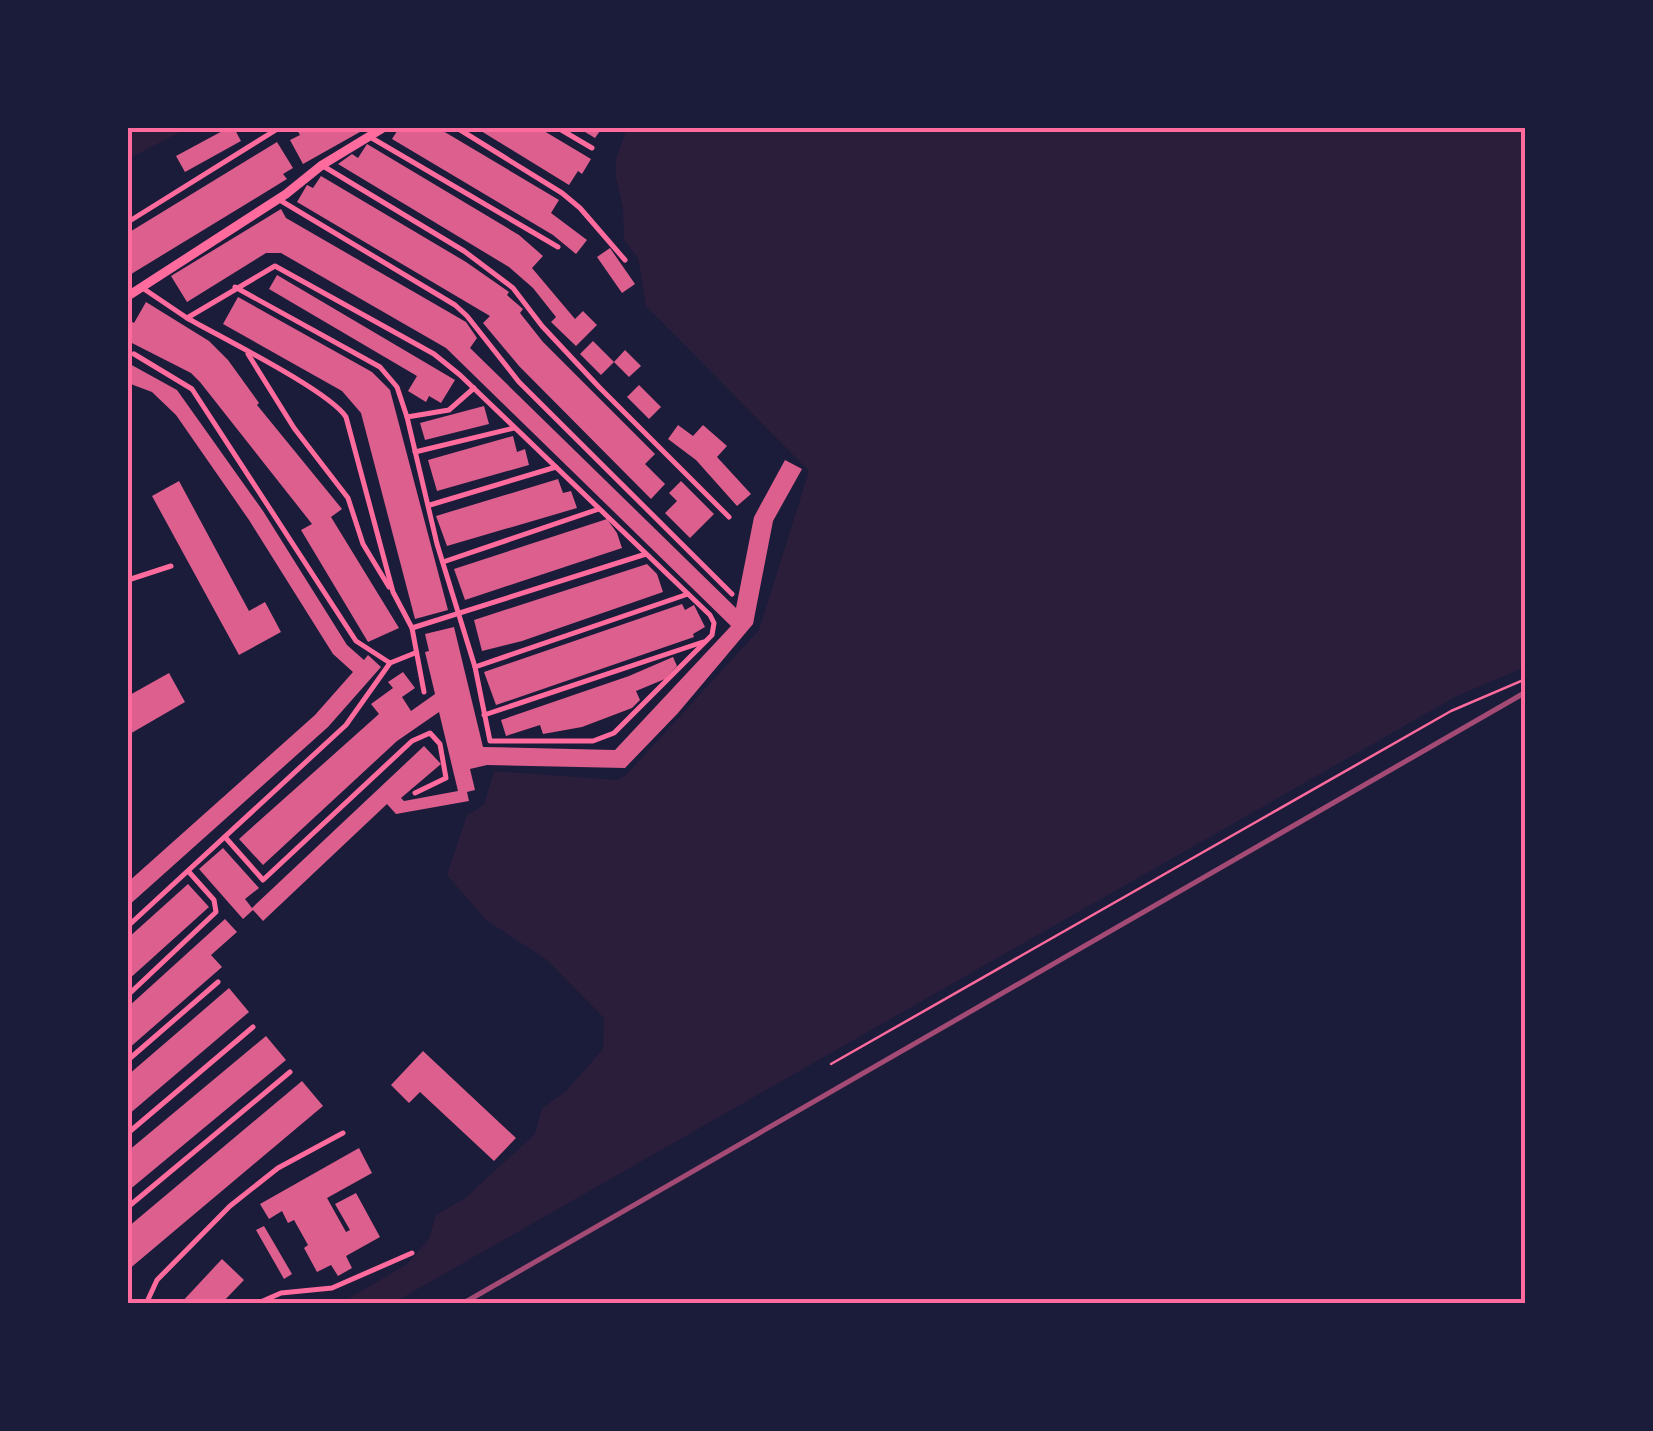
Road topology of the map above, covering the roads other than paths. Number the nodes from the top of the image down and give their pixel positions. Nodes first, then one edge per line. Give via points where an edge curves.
1 (280, 128) edge
2 (383, 128) edge
3 (458, 128) edge
4 (558, 128) edge
5 (368, 136) junction
6 (592, 148) dead end
7 (322, 166) junction
8 (278, 200) junction
9 (128, 222) edge
10 (558, 246) dead end
11 (625, 260) dead end
12 (142, 287) junction
13 (235, 287) junction
14 (128, 296) edge
15 (186, 318) junction
16 (246, 352) junction
17 (134, 354) dead end
18 (474, 388) junction
19 (407, 417) junction
20 (515, 428) junction
21 (415, 452) junction
22 (556, 467) junction
23 (429, 505) junction
24 (599, 510) junction
25 (728, 518) dead end
26 (646, 554) junction
27 (443, 562) junction
28 (171, 566) dead end
29 (128, 580) edge
30 (393, 592) junction
31 (688, 594) junction
32 (732, 594) dead end
33 (460, 614) junction
34 (412, 628) junction
35 (706, 642) junction
36 (415, 653) junction
37 (390, 662) junction
38 (475, 667) junction
39 (424, 692) dead end
40 (484, 715) junction
41 (415, 793) dead end
42 (225, 838) junction
43 (189, 872) junction
44 (128, 926) edge
45 (218, 982) dead end
46 (128, 995) edge
47 (253, 1027) dead end
48 (128, 1060) edge
49 (290, 1072) dead end
50 (128, 1133) edge
51 (343, 1133) dead end
52 (128, 1207) edge
53 (412, 1252) dead end
54 (146, 1304) edge
55 (256, 1304) edge

1 - 9 lane
2 - 5 street
3 - 11 lane via 580,208
4 - 6 lane
5 - 7 street
5 - 10 lane
7 - 8 street
7 - 25 lane via 513,288 576,363
8 - 12 street
8 - 32 lane via 467,316 519,382
12 - 14 street
12 - 15 lane
13 - 15 lane
13 - 18 lane via 270,267 283,268 434,354
13 - 19 lane via 380,367 397,387
15 - 16 lane
16 - 30 lane via 348,498 364,544
16 - 30 lane via 346,417
17 - 37 lane via 192,389 356,641
18 - 19 lane via 450,410
18 - 20 lane
19 - 21 lane
20 - 21 lane
20 - 22 lane
21 - 23 lane
22 - 23 lane
22 - 24 lane
23 - 27 lane
24 - 26 lane
24 - 27 lane
26 - 31 lane
26 - 33 lane
27 - 33 lane
28 - 29 lane
30 - 34 lane
31 - 35 lane via 714,623
31 - 38 lane
33 - 34 lane
33 - 38 lane
34 - 36 lane
35 - 40 lane
35 - 40 lane via 622,728 601,739 490,741
36 - 37 lane
36 - 39 lane
37 - 42 lane via 346,725
38 - 40 lane
41 - 42 lane via 446,778 440,744 430,733 412,741 264,880
42 - 43 lane
43 - 44 lane
43 - 46 lane via 214,900 216,912
45 - 48 lane
47 - 50 lane
49 - 52 lane
51 - 54 lane via 278,1168 230,1206 158,1280
53 - 55 lane via 332,1288 281,1293

